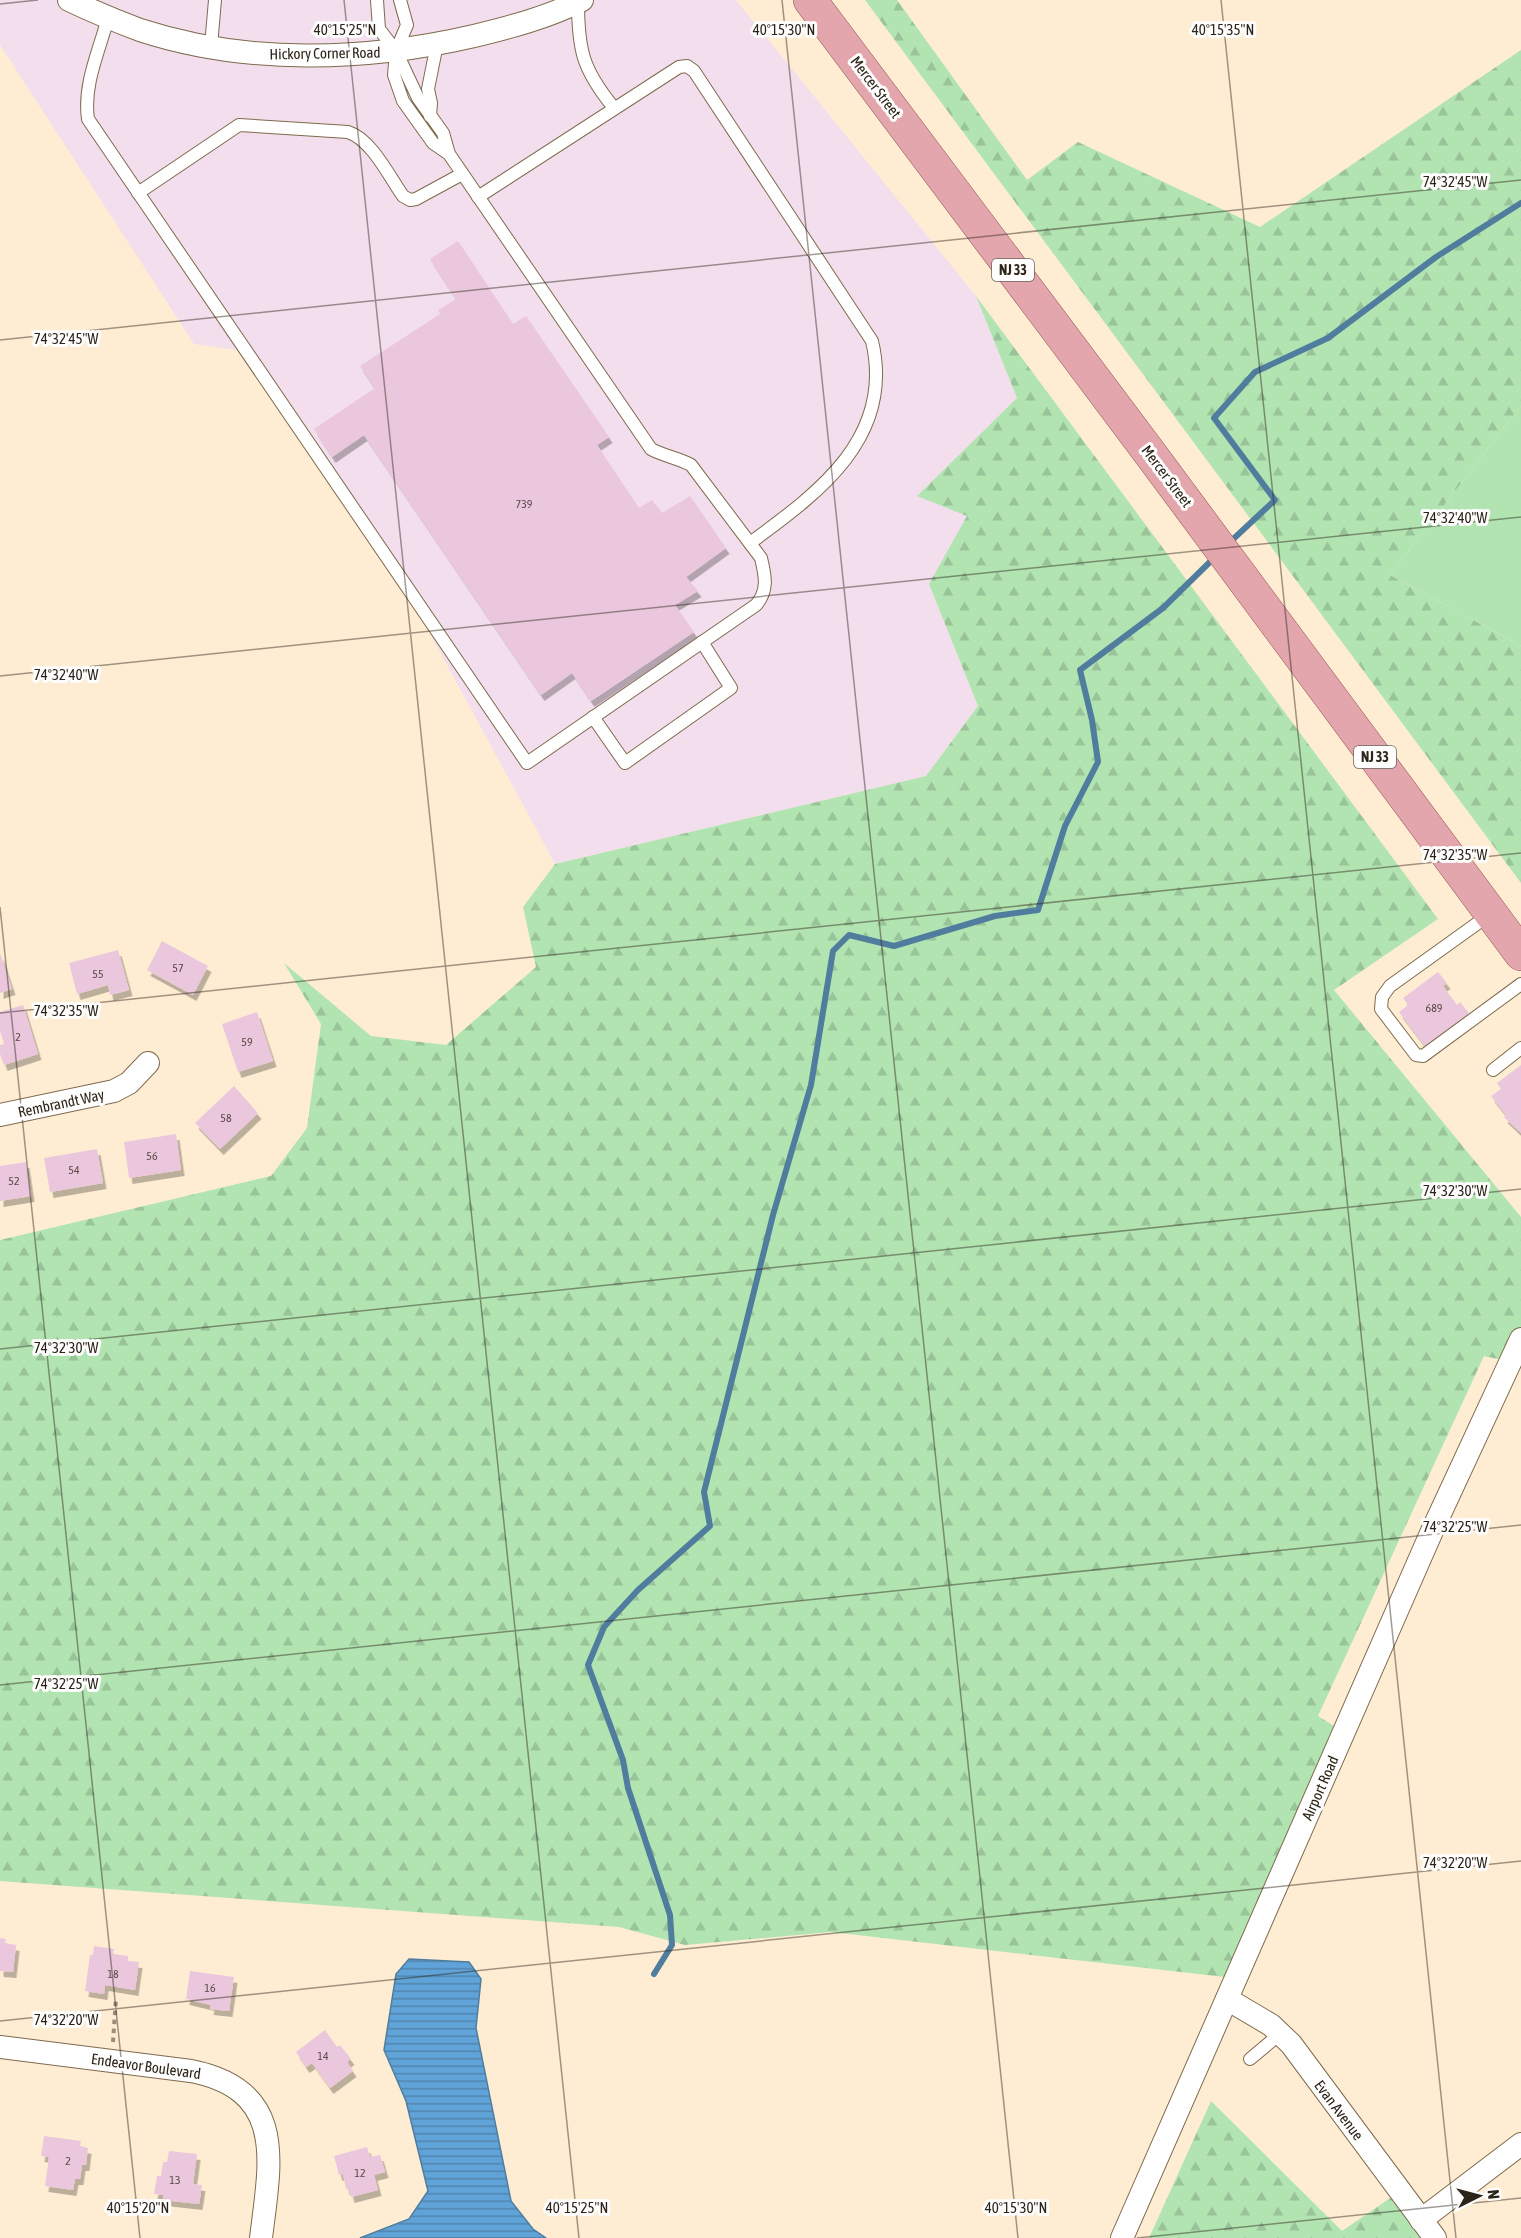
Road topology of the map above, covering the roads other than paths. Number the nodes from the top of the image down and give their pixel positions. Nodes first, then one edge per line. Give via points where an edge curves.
1 (69, 0) edge
2 (215, 0) edge
3 (377, 0) edge
4 (400, 0) edge
5 (810, 0) edge
6 (580, 1) edge
7 (108, 18) junction
8 (438, 44) junction
9 (211, 46) junction
10 (396, 51) junction
11 (614, 108) junction
12 (430, 116) junction
13 (449, 154) junction
14 (462, 174) junction
15 (138, 193) junction
16 (478, 197) junction
17 (750, 543) junction
18 (702, 642) junction
19 (593, 717) junction
20 (1491, 914) junction
21 (1521, 954) edge
22 (1521, 984) edge
23 (1521, 1048) edge
24 (148, 1063) dead end
25 (1493, 1070) dead end
26 (0, 1115) edge
27 (1521, 1339) edge
28 (1227, 1999) junction
29 (1281, 2033) junction
30 (0, 2047) edge
31 (1250, 2059) dead end
32 (1521, 2144) edge
33 (1421, 2220) junction
34 (261, 2238) edge
35 (1122, 2238) edge
36 (1435, 2238) edge

1 - 7 street, Hickory Corner Road
2 - 9 lane
3 - 10 lane via 379,29
4 - 10 lane via 407,25
5 - 20 main road, Mercer Street / NJ 33
6 - 8 street, Hickory Corner Road via 522,23
6 - 11 lane via 581,51 593,82
7 - 9 street, Hickory Corner Road
7 - 15 lane via 89,84 88,119
8 - 10 street, Hickory Corner Road
8 - 12 lane via 428,89
9 - 10 street, Hickory Corner Road via 264,54
10 - 12 lane via 408,81
10 - 13 lane via 394,75 403,101 433,143
11 - 16 lane
11 - 17 lane via 679,67 687,66 694,71 872,341 876,381 861,438 825,484
12 - 13 lane via 443,133
13 - 14 lane
14 - 15 lane via 410,200 402,196 365,141 356,135 239,125
14 - 16 lane
15 - 19 lane via 526,762
16 - 17 lane via 651,449 691,465
17 - 18 lane via 761,558 766,590 756,604
18 - 19 lane
18 - 19 lane via 731,688 625,763
20 - 21 main road, Mercer Street / NJ 33
20 - 22 lane via 1390,986 1382,997 1381,1009 1416,1055 1423,1056
23 - 25 lane
24 - 26 street, Rembrandt Way via 129,1083 114,1091
27 - 28 street, Airport Road via 1432,1531
28 - 29 street, Evan Avenue
28 - 35 street, Airport Road
29 - 31 lane
29 - 33 street, Evan Avenue
30 - 34 street, Endeavor Boulevard via 191,2071 234,2087 255,2107 267,2138 269,2163
32 - 33 street
33 - 36 street, Evan Avenue

